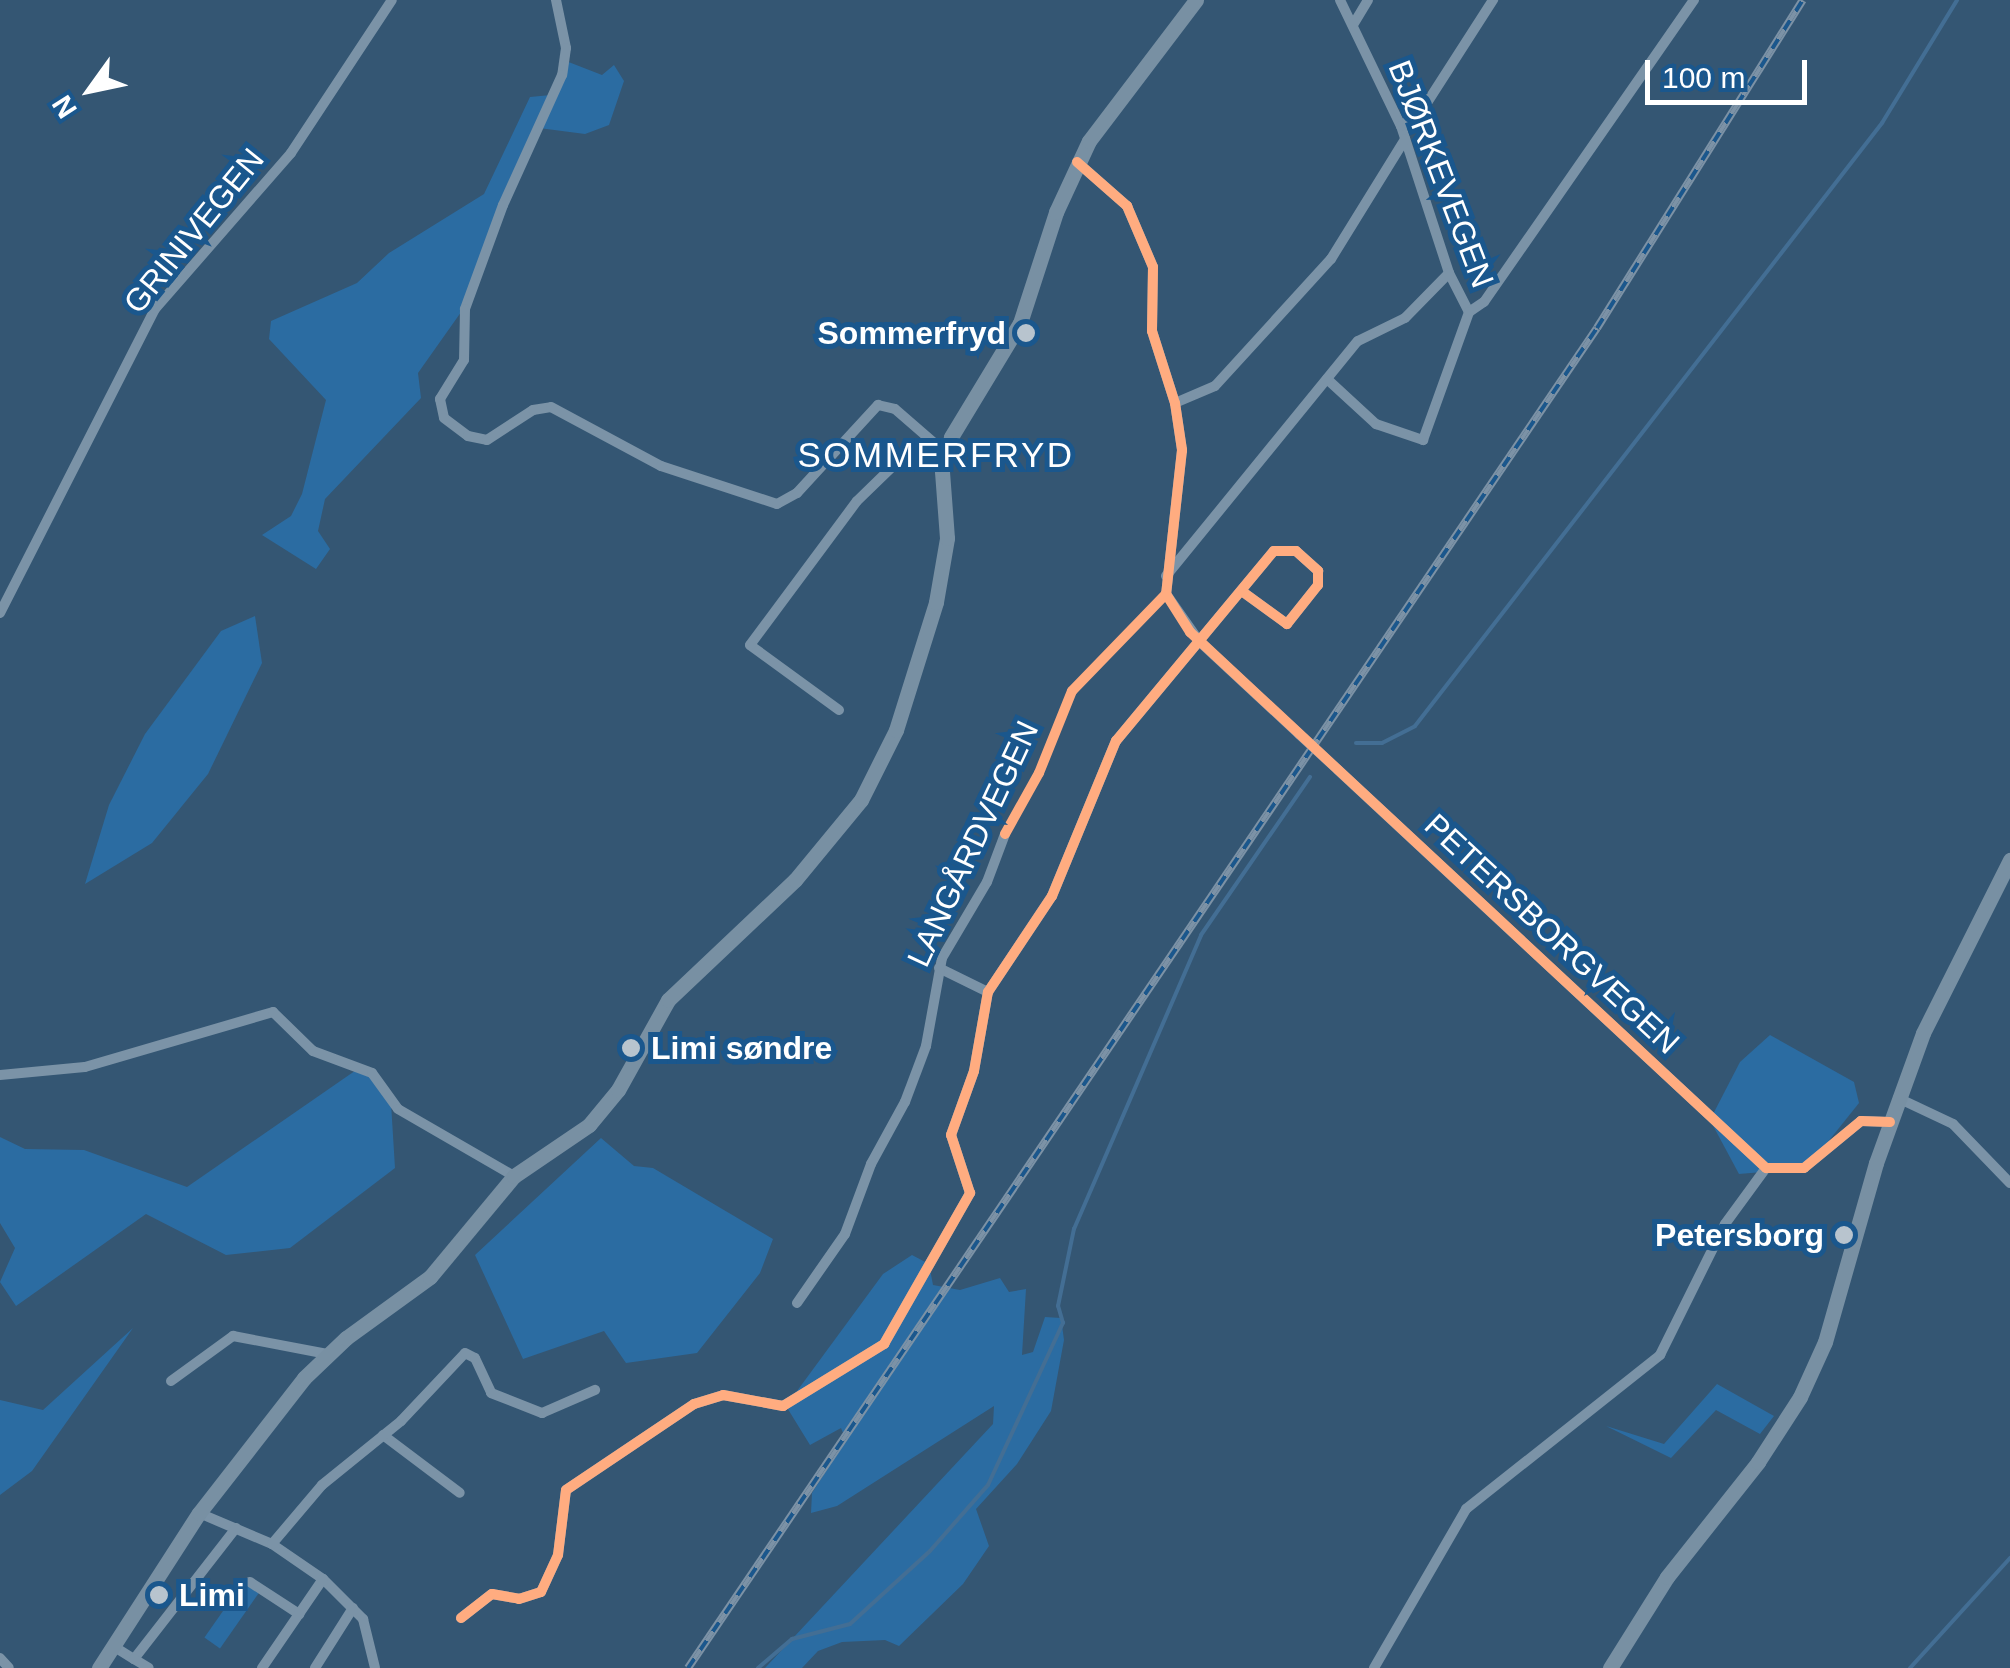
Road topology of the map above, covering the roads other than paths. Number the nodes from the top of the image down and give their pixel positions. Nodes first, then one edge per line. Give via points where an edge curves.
1 (392, 0) edge
2 (556, 0) edge
3 (1196, 0) edge
4 (1340, 0) edge
5 (1368, 0) edge
6 (1494, 0) edge
7 (1694, 0) edge
8 (1353, 25) junction
9 (1402, 126) junction
10 (1405, 139) junction
11 (1077, 162) junction
12 (1449, 273) junction
13 (1469, 312) junction
14 (1327, 379) junction
15 (1175, 404) junction
16 (940, 444) junction
17 (1165, 577) junction
18 (1243, 592) junction
19 (0, 613) edge
20 (1199, 642) junction
21 (840, 710) dead end
22 (1004, 834) dead end
23 (2010, 860) edge
24 (939, 968) junction
25 (988, 992) junction
26 (0, 1075) edge
27 (1898, 1098) junction
28 (1890, 1122) junction
29 (1766, 1168) junction
30 (514, 1176) junction
31 (2010, 1183) edge
32 (796, 1303) dead end
33 (327, 1354) junction
34 (171, 1381) dead end
35 (596, 1390) dead end
36 (383, 1436) junction
37 (460, 1493) dead end
38 (199, 1513) junction
39 (236, 1528) junction
40 (272, 1544) junction
41 (324, 1579) junction
42 (250, 1582) dead end
43 (353, 1608) junction
44 (299, 1614) junction
45 (462, 1618) dead end
46 (113, 1646) junction
47 (0, 1658) edge
48 (129, 1660) junction
49 (9, 1668) edge
50 (99, 1668) edge
51 (149, 1668) edge
52 (262, 1668) edge
53 (315, 1668) edge
54 (375, 1668) edge
55 (1374, 1668) edge
56 (1610, 1668) edge

1 - 19 street, GRINIVEGEN via 291,152 155,309
2 - 16 street via 566,48 562,75 498,216 463,320 464,360 440,399 444,418 487,440 533,410 551,407 661,466 777,504 797,493 878,405
3 - 11 main road
4 - 8 street, BJØRKEVEGEN
5 - 8 street
6 - 9 street via 1422,110
7 - 13 street via 1484,302
8 - 9 street, BJØRKEVEGEN
9 - 10 street, BJØRKEVEGEN
10 - 12 street, BJØRKEVEGEN
10 - 15 street via 1322,270 1215,386
11 - 15 street via 1127,206 1148,246 1152,331
11 - 16 main road via 1020,323
12 - 13 street, BJØRKEVEGEN
12 - 14 street via 1405,318 1358,341
13 - 14 street via 1423,440 1376,424
14 - 17 street
15 - 17 street via 1182,450
16 - 21 street via 882,474 826,536 750,645
16 - 30 main road via 942,579 896,730 872,782 811,862 668,1000 599,1115
17 - 20 street, PETERSBORGVEGEN via 1166,594
18 - 18 street via 1280,548 1296,551 1318,571 1318,585 1287,624
18 - 20 street
20 - 25 street via 1122,729 1052,896
20 - 29 street, PETERSBORGVEGEN, bridge
22 - 24 street, LANGÅRDVEGEN
23 - 27 main road
24 - 25 street
24 - 32 street, LANGÅRDVEGEN via 926,1046 905,1102 845,1234
25 - 45 street via 974,1071 952,1136 970,1193 884,1344 784,1406 723,1395 694,1404 566,1490 558,1556 542,1592 519,1599 492,1594
26 - 30 street via 85,1068 273,1012 314,1051 372,1073 398,1109
27 - 28 main road
27 - 31 street via 1953,1124
28 - 29 street via 1861,1122 1804,1168
28 - 56 main road via 1837,1305 1800,1397 1765,1453 1666,1577
29 - 55 street via 1718,1237 1660,1355 1466,1509
30 - 33 main road via 430,1277
33 - 34 street via 233,1336
33 - 38 main road
35 - 36 street via 542,1413 491,1393 475,1358 465,1352
36 - 37 street
36 - 40 street via 322,1484
38 - 39 street
38 - 46 main road
39 - 40 street
39 - 48 street
40 - 41 street
41 - 43 street
41 - 44 street
42 - 44 street
43 - 53 street
43 - 54 street via 369,1634
44 - 52 street
46 - 48 street
46 - 50 main road
47 - 49 street
48 - 51 street

